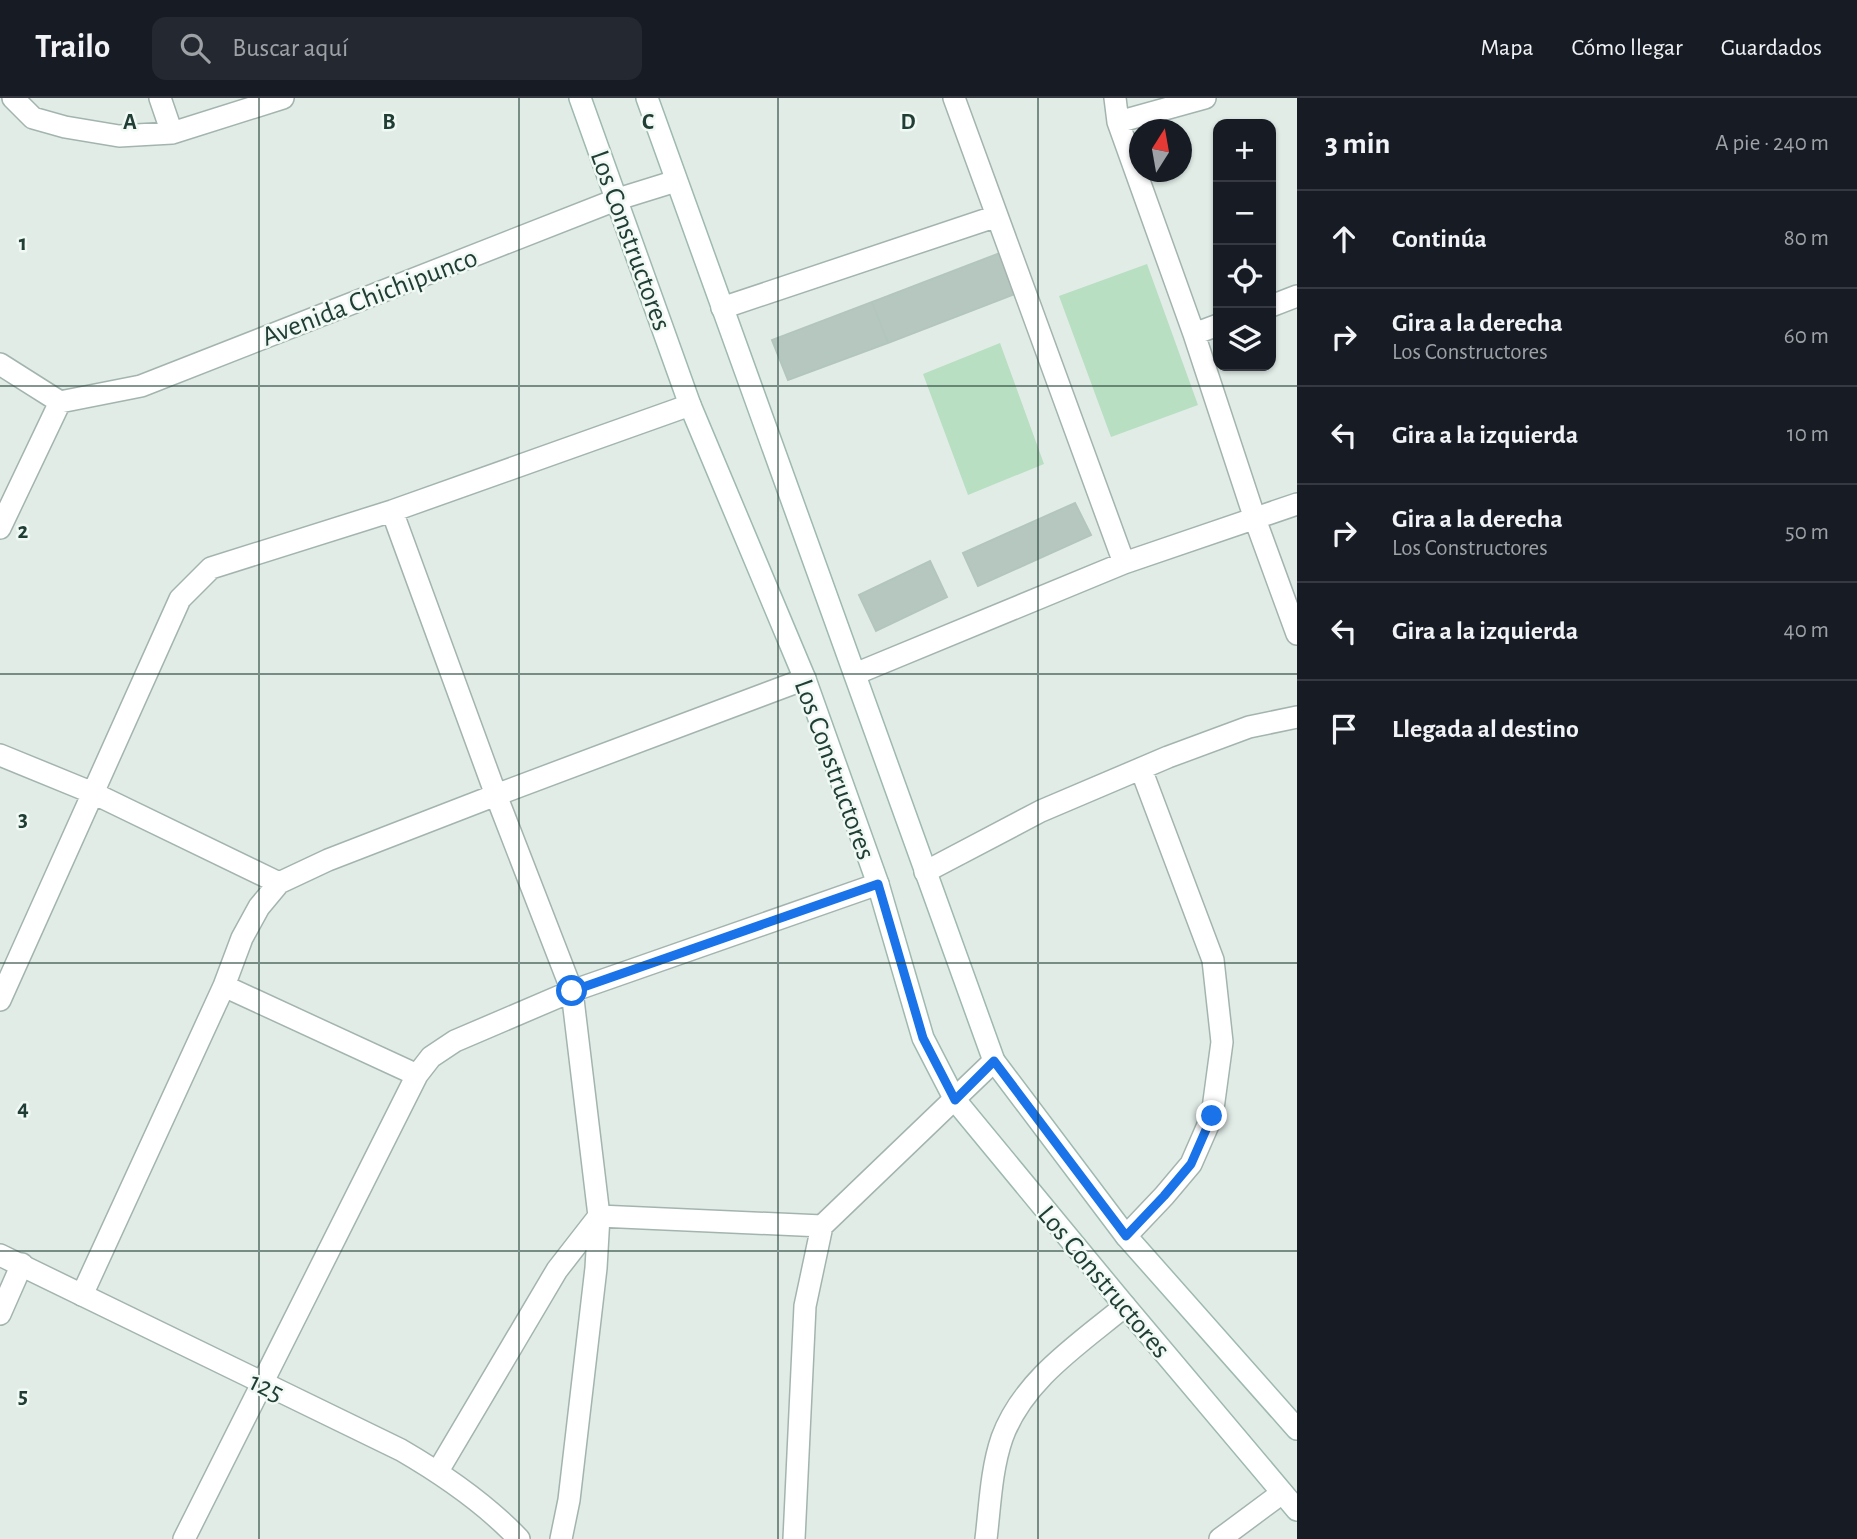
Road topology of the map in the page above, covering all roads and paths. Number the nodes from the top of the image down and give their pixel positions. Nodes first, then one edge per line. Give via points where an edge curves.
1 (5, 98) edge
2 (13, 98) edge
3 (160, 98) edge
4 (283, 98) edge
5 (580, 98) edge
6 (647, 98) edge
7 (954, 98) edge
8 (1115, 98) edge
9 (1205, 98) edge
10 (0, 105) edge
11 (1118, 122) junction
12 (172, 134) junction
13 (676, 181) junction
14 (618, 199) junction
15 (997, 216) junction
16 (1297, 296) edge
17 (1276, 304) edge
18 (722, 309) junction
19 (1213, 327) edge
20 (1194, 334) junction
21 (0, 364) edge
22 (60, 402) junction
23 (691, 405) junction
24 (1297, 504) edge
25 (392, 511) junction
26 (1255, 519) junction
27 (0, 528) edge
28 (1124, 563) junction
29 (1297, 634) edge
30 (855, 674) junction
31 (805, 680) junction
32 (1297, 718) edge
33 (0, 755) edge
34 (1141, 769) junction
35 (93, 793) junction
36 (496, 795) junction
37 (926, 872) junction
38 (279, 883) junction
39 (878, 884) junction
40 (224, 986) junction
41 (572, 991) junction
42 (0, 1000) edge
43 (994, 1061) junction
44 (417, 1075) junction
45 (955, 1100) junction
46 (599, 1216) junction
47 (822, 1226) junction
48 (1126, 1236) junction
49 (0, 1255) edge
50 (22, 1264) junction
51 (82, 1296) junction
52 (1125, 1306) junction
53 (0, 1314) edge
54 (262, 1384) junction
55 (1297, 1429) edge
56 (438, 1471) junction
57 (1282, 1493) junction
58 (1297, 1510) edge
59 (184, 1539) edge
60 (519, 1539) edge
61 (561, 1539) edge
62 (794, 1539) edge
63 (986, 1539) edge
64 (1220, 1539) edge

1 - 10 street
2 - 12 street via 33,118 65,127 119,136
3 - 12 street
4 - 12 street
5 - 14 street, Los Constructores
6 - 13 street, Los Constructores
7 - 15 street
8 - 11 street
9 - 11 street
11 - 20 street
13 - 14 street, Avenida Chichipunco
13 - 18 street, Los Constructores
14 - 22 street, Avenida Chichipunco via 141,386
14 - 23 street, Los Constructores
15 - 18 street
15 - 28 street
16 - 17 street
18 - 30 street, Los Constructores
19 - 20 street
20 - 26 street
21 - 22 street
22 - 27 street
23 - 25 street
23 - 31 street, Los Constructores
24 - 26 street
25 - 35 street via 211,568 180,599
25 - 36 street
26 - 28 street
26 - 29 street
28 - 30 street
30 - 37 street, Los Constructores
31 - 36 street
31 - 39 street, Los Constructores
32 - 34 street via 1249,727
33 - 35 street
34 - 37 street via 1041,811
34 - 48 street via 1213,960 1222,1042 1212,1116 1191,1164
35 - 38 street
35 - 42 street
36 - 38 street
36 - 41 street
37 - 43 street, Los Constructores
38 - 40 street via 242,938
39 - 41 street
39 - 45 street, Los Constructores via 923,1038
40 - 44 street
40 - 51 street
41 - 44 street via 455,1041 431,1057
41 - 46 street
43 - 45 street
43 - 48 street, Los Constructores
44 - 54 street
45 - 47 street
45 - 52 street, Los Constructores
46 - 47 street
46 - 56 street via 557,1270
46 - 61 street
47 - 62 street via 805,1306
48 - 55 street, Los Constructores
49 - 50 street, 125
50 - 51 street, 125
50 - 53 street
51 - 54 street, 125
52 - 57 street, Los Constructores
52 - 63 street via 1047,1370 1013,1413 994,1467
54 - 56 street, 125
54 - 59 street
56 - 60 street, 125
57 - 58 street, Los Constructores
57 - 64 street

